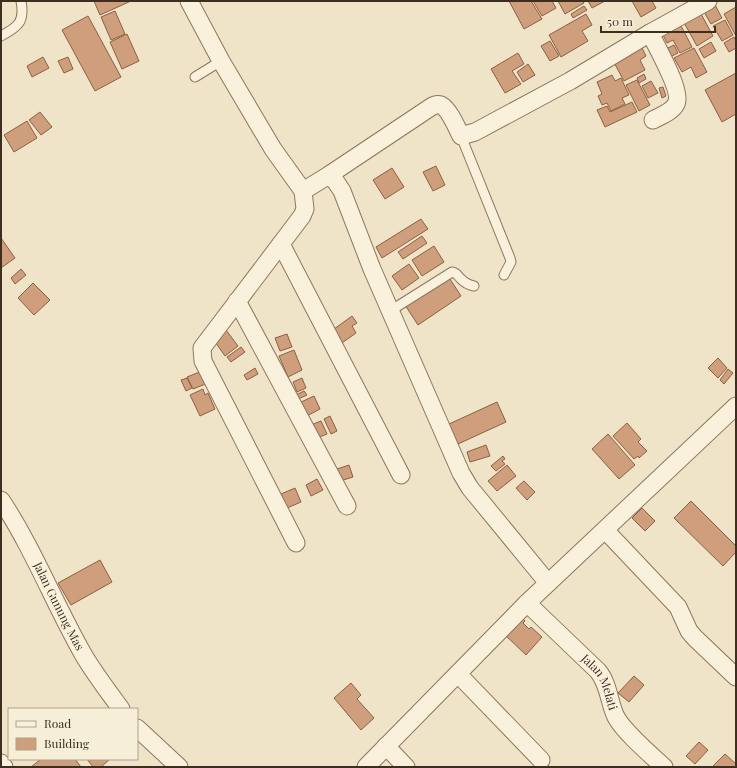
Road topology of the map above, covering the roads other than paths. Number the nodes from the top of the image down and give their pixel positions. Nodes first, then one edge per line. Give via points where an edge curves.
1 (21, 1) edge
2 (189, 1) edge
3 (700, 3) edge
4 (650, 33) junction
5 (1, 36) edge
6 (221, 61) junction
7 (195, 77) dead end
8 (653, 120) dead end
9 (461, 136) junction
10 (329, 175) junction
11 (303, 191) junction
12 (281, 244) junction
13 (504, 275) dead end
14 (474, 286) dead end
15 (237, 301) junction
16 (390, 311) junction
17 (736, 406) edge
18 (401, 474) dead end
19 (1, 500) edge
20 (347, 506) dead end
21 (605, 530) junction
22 (296, 543) dead end
23 (548, 583) junction
24 (527, 603) junction
25 (458, 674) junction
26 (736, 677) edge
27 (112, 706) edge
28 (138, 729) edge
29 (386, 746) junction
30 (541, 760) dead end
31 (1, 763) edge
32 (4, 767) edge
33 (179, 767) edge
34 (366, 767) edge
35 (406, 767) edge
36 (664, 767) edge

1 - 5 lane via 21,21 15,29
2 - 6 street
3 - 4 street
4 - 8 street via 675,86 678,101 672,110
4 - 9 street via 570,81 475,132
6 - 7 lane
6 - 11 street via 272,149
9 - 10 street via 447,110 437,104
9 - 13 lane via 510,258 511,262
10 - 11 street
10 - 16 street via 342,190
11 - 12 street via 305,209
12 - 15 street
12 - 18 street
14 - 16 lane via 452,272
15 - 20 street
15 - 22 street via 202,348 203,361
16 - 23 street via 461,473 470,488
17 - 21 street
19 - 27 street, Jalan Gunung Mas via 15,521
21 - 23 street
21 - 26 street via 678,607 695,638
23 - 24 street
24 - 25 street
24 - 36 street, Jalan Melati via 602,675 616,717
25 - 29 street
25 - 30 street
28 - 33 street
29 - 34 street
29 - 35 street
31 - 32 street

